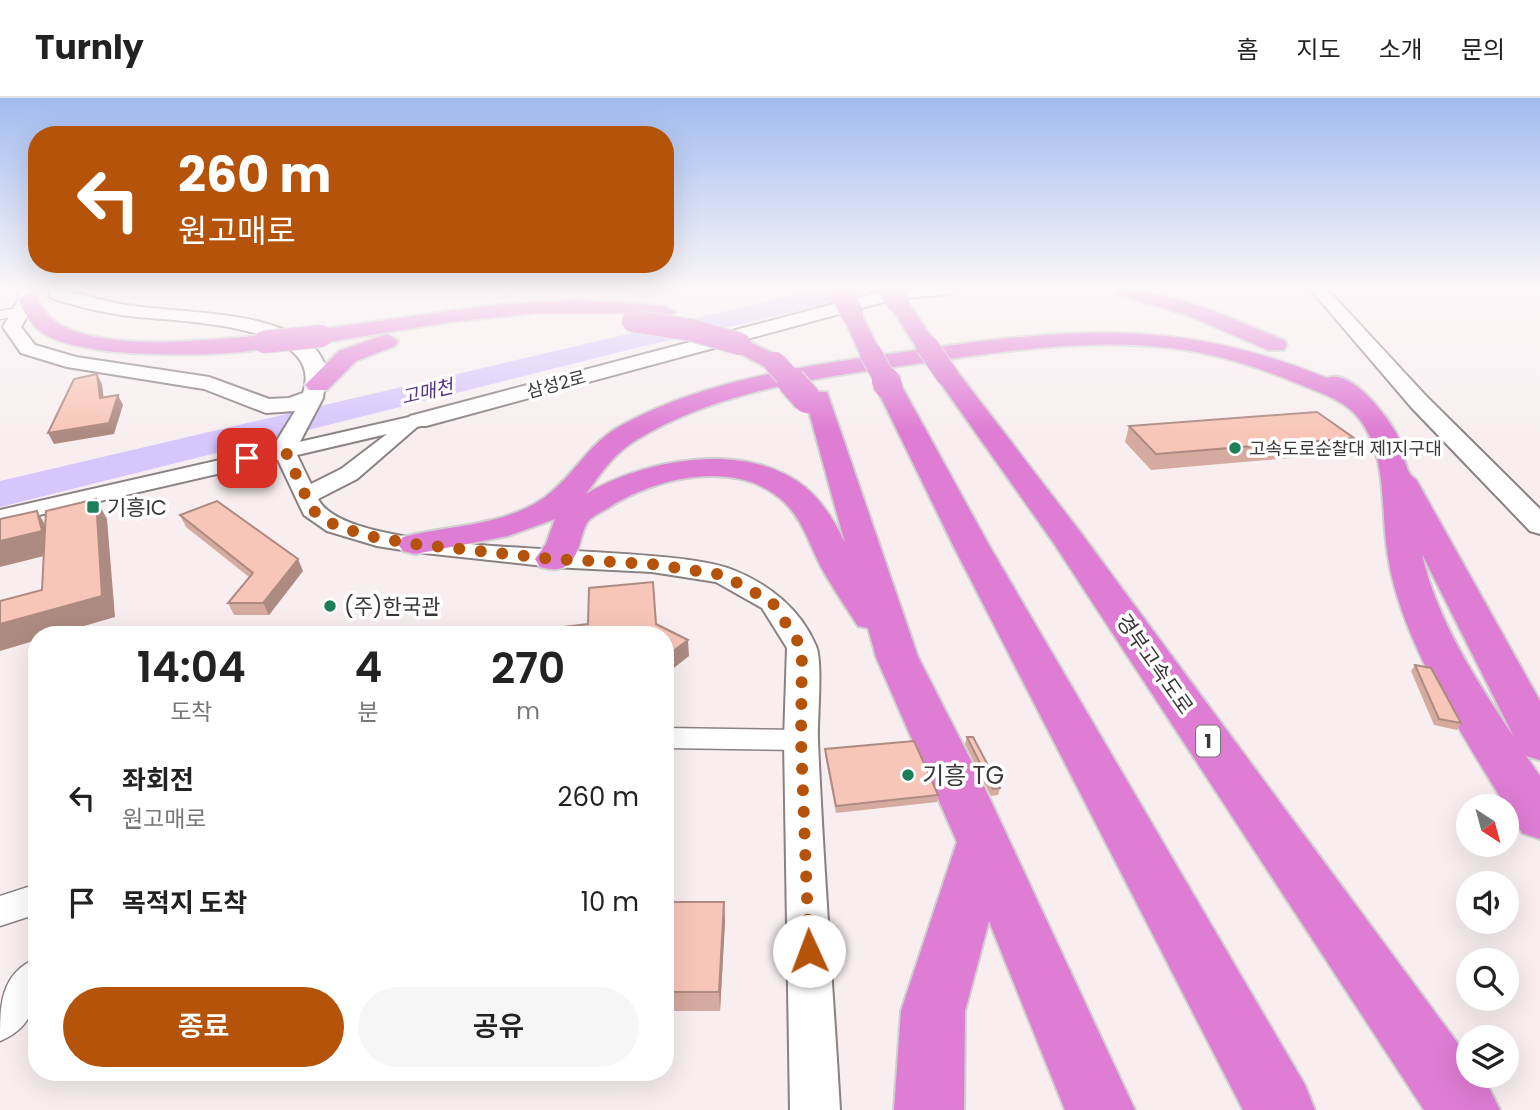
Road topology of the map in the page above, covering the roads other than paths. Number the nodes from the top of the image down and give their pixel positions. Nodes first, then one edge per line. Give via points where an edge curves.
1 (19, 337) edge
2 (80, 337) edge
3 (148, 337) edge
4 (276, 337) edge
5 (282, 337) edge
6 (406, 337) edge
7 (730, 337) edge
8 (734, 337) edge
9 (743, 337) edge
10 (864, 337) edge
11 (922, 337) edge
12 (1259, 337) edge
13 (1362, 337) edge
14 (259, 339) junction
15 (750, 341) junction
16 (1355, 398) junction
17 (291, 419) junction
18 (418, 421) junction
19 (1394, 464) junction
20 (569, 494) junction
21 (306, 496) junction
22 (0, 517) edge
23 (1540, 525) edge
24 (415, 544) junction
25 (553, 559) junction
26 (897, 657) junction
27 (674, 738) edge
28 (801, 740) junction
29 (1540, 743) edge
30 (1540, 818) edge
31 (983, 843) junction
32 (28, 902) edge
33 (0, 911) edge
34 (28, 986) edge
35 (0, 1022) edge
36 (815, 1110) edge
37 (929, 1110) edge
38 (1100, 1110) edge
39 (1280, 1110) edge
40 (1465, 1110) edge

1 - 17 main road via 28,349 74,363 209,383
2 - 14 highway via 161,346
3 - 14 highway
4 - 14 highway, bridge
5 - 17 main road via 307,350 316,363
6 - 17 highway, bridge via 364,347 337,360
7 - 15 highway, bridge
8 - 18 main road, 삼성2로
9 - 15 highway
10 - 39 highway, bridge via 979,559
11 - 40 highway, 경부고속도로 / 1 via 1069,540
12 - 16 highway via 1299,357
13 - 23 main road
15 - 26 highway, bridge via 783,362 816,407
16 - 19 highway via 1382,431
16 - 20 highway via 1249,357 1170,341 1094,339 962,350 804,374 715,396 663,415 612,443
17 - 18 street, 삼성2로
17 - 21 street
17 - 22 street, 삼성2로
18 - 21 street via 349,474
19 - 29 highway
19 - 30 highway via 1400,531 1411,579 1471,708
20 - 24 highway via 527,519
20 - 25 highway
21 - 24 street via 312,510 336,526
24 - 25 street
25 - 26 highway via 572,517 622,486 675,471 752,475 783,487 806,505
25 - 28 street via 626,561 723,575 772,602 802,648
26 - 31 highway
27 - 28 street
28 - 36 street
31 - 37 highway via 933,1011
31 - 38 highway
32 - 33 street
34 - 35 street

